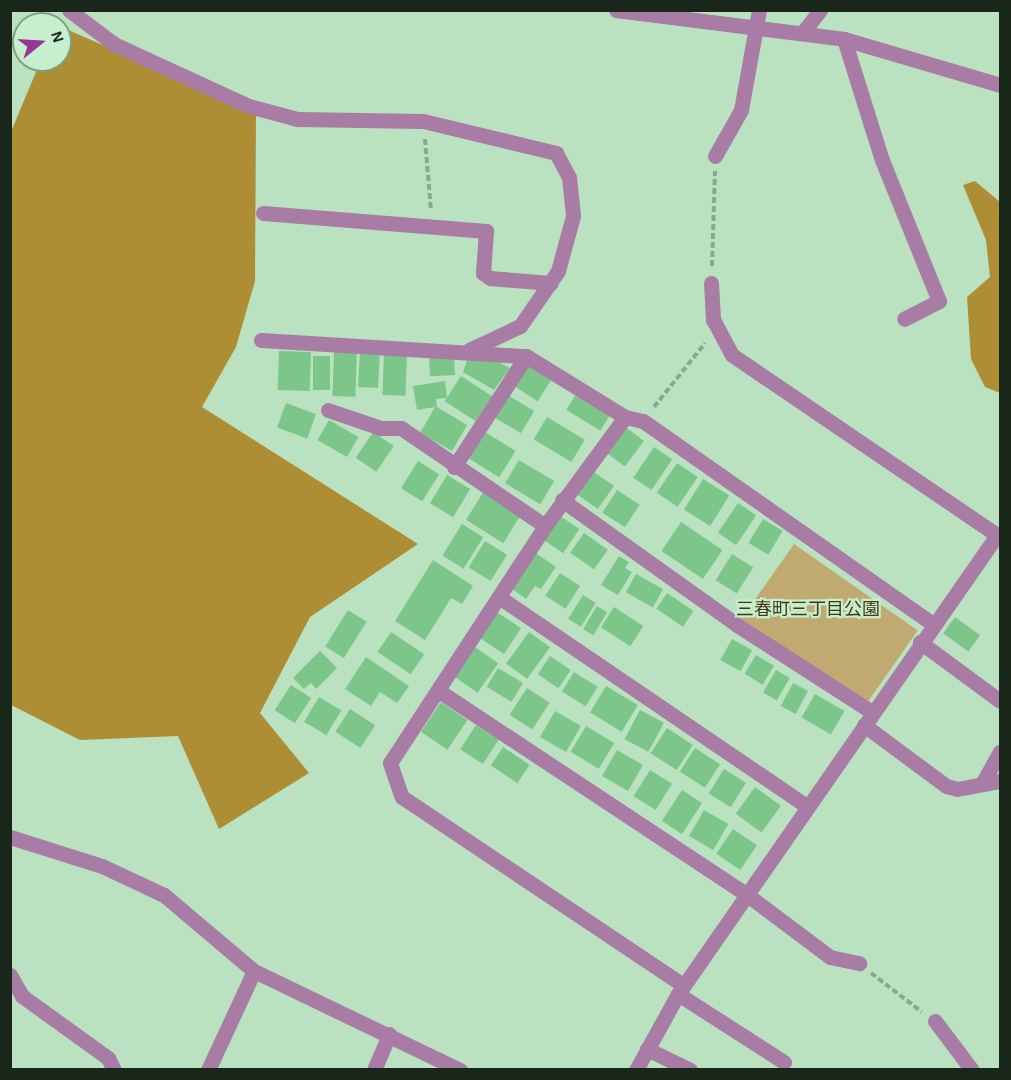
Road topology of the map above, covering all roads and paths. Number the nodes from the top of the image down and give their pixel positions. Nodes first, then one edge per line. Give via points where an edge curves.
1 (69, 10) edge
2 (616, 10) edge
3 (820, 10) edge
4 (758, 18) edge
5 (803, 32) junction
6 (844, 39) junction
7 (1000, 85) edge
8 (423, 121) junction
9 (715, 156) joint
10 (263, 213) dead end
11 (432, 225) junction
12 (551, 283) junction
13 (711, 283) joint
14 (904, 319) dead end
15 (718, 335) junction
16 (261, 340) dead end
17 (469, 350) junction
18 (526, 356) junction
19 (328, 410) dead end
20 (625, 417) junction
21 (643, 421) junction
22 (454, 467) junction
23 (562, 500) junction
24 (544, 526) junction
25 (999, 536) edge
26 (499, 597) junction
27 (933, 624) junction
28 (920, 642) junction
29 (439, 691) junction
30 (1000, 700) edge
31 (868, 719) junction
32 (1000, 752) edge
33 (1000, 781) edge
34 (982, 784) junction
35 (807, 806) junction
36 (10, 837) edge
37 (746, 894) junction
38 (859, 963) joint
39 (254, 971) junction
40 (10, 975) edge
41 (681, 990) junction
42 (935, 1021) joint
43 (389, 1034) junction
44 (647, 1049) junction
45 (784, 1062) dead end
46 (114, 1070) edge
47 (208, 1070) edge
48 (374, 1070) edge
49 (460, 1070) edge
50 (636, 1070) edge
51 (690, 1070) edge
52 (972, 1070) edge

1 - 8 street via 114,44 249,106 297,119
2 - 4 street
3 - 5 street
4 - 5 street
4 - 9 street via 741,110
5 - 6 street
6 - 7 street
6 - 14 street via 882,160 939,301
8 - 11 path
8 - 12 street via 556,153 569,177 573,216
9 - 13 path
10 - 11 street
11 - 12 street via 486,231 483,273 490,279
12 - 17 street via 520,326
13 - 15 street
15 - 21 path via 698,347
15 - 25 street via 732,356
16 - 17 street
17 - 18 street
18 - 20 street
18 - 22 street
19 - 22 street via 381,428 401,428
20 - 21 street
20 - 23 street
21 - 27 street
22 - 24 street
23 - 24 street
23 - 31 street
24 - 26 street
25 - 27 street
26 - 29 street
26 - 35 street
27 - 28 street
28 - 30 street
28 - 31 street
29 - 37 street
29 - 41 street via 390,763 402,797
31 - 34 street via 946,786 957,789
31 - 35 street
32 - 34 street
33 - 34 street
35 - 37 street
36 - 39 street via 93,862 164,895
37 - 38 street via 830,957
37 - 41 street
38 - 42 path
39 - 43 street
39 - 47 street
40 - 46 street via 21,996 108,1058
41 - 44 street
41 - 45 street
42 - 52 street
43 - 48 street
43 - 49 street
44 - 50 street
44 - 51 street

